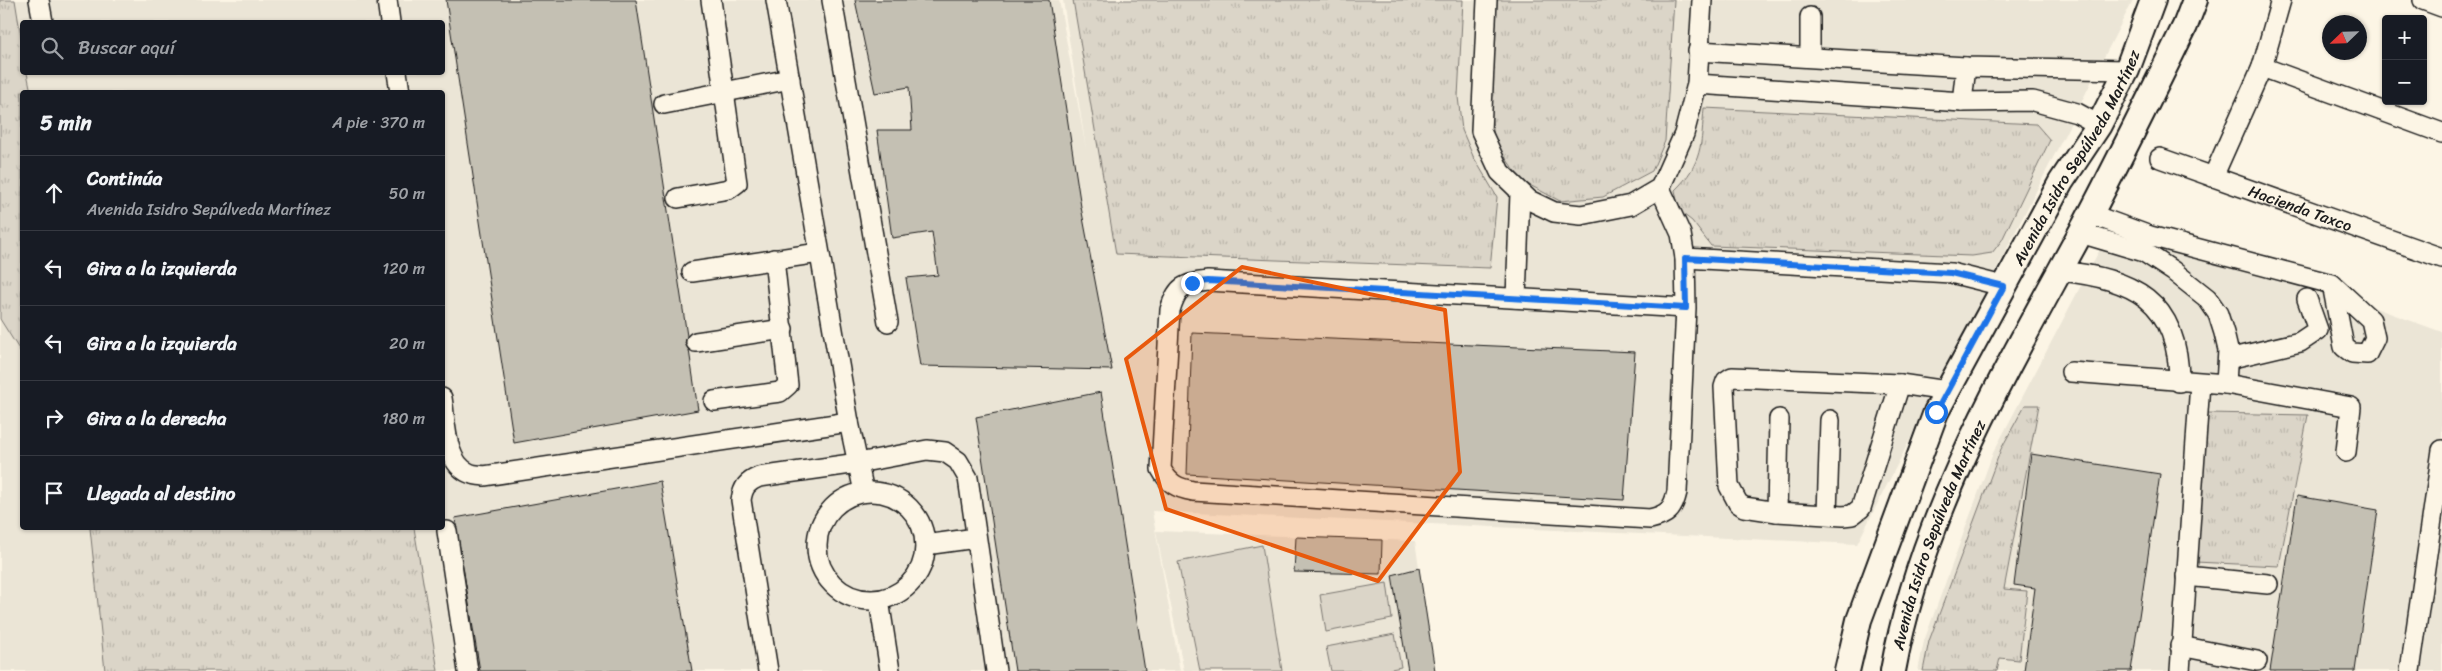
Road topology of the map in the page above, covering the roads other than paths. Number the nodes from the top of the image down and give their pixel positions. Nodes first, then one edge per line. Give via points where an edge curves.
1 (39, 0) edge
2 (387, 0) edge
3 (711, 0) edge
4 (776, 0) edge
5 (832, 0) edge
6 (1488, 0) edge
7 (1702, 0) edge
8 (2153, 0) edge
9 (2195, 0) edge
10 (2281, 0) edge
11 (2423, 0) edge
12 (2442, 7) edge
13 (1810, 17) dead end
14 (43, 20) edge
15 (390, 20) edge
16 (1698, 50) junction
17 (1810, 57) junction
18 (1966, 67) junction
19 (2262, 67) junction
20 (2127, 70) junction
21 (397, 75) edge
22 (790, 79) junction
23 (1697, 84) junction
24 (400, 90) edge
25 (724, 92) junction
26 (1962, 102) junction
27 (664, 104) dead end
28 (2099, 125) junction
29 (2442, 133) edge
30 (2160, 158) dead end
31 (2213, 177) junction
32 (1660, 188) junction
33 (1520, 193) junction
34 (678, 198) dead end
35 (2085, 223) junction
36 (819, 253) junction
37 (1685, 258) junction
38 (2442, 258) edge
39 (774, 259) junction
40 (2059, 271) junction
41 (692, 272) dead end
42 (2332, 284) dead end
43 (2004, 286) junction
44 (1516, 298) junction
45 (2307, 299) dead end
46 (1686, 308) junction
47 (888, 322) dead end
48 (783, 329) junction
49 (696, 342) dead end
50 (2228, 360) junction
51 (2070, 372) dead end
52 (2180, 382) junction
53 (2200, 383) junction
54 (1900, 384) junction
55 (2226, 384) junction
56 (1947, 391) junction
57 (714, 401) dead end
58 (445, 418) edge
59 (1779, 419) dead end
60 (1830, 420) dead end
61 (848, 422) junction
62 (2442, 450) edge
63 (2346, 452) dead end
64 (858, 463) junction
65 (864, 492) junction
66 (1777, 512) junction
67 (1828, 514) junction
68 (447, 531) dead end
69 (976, 538) junction
70 (925, 544) junction
71 (2186, 576) junction
72 (2268, 584) dead end
73 (879, 600) junction
74 (2180, 646) junction
75 (2257, 662) dead end
76 (468, 671) edge
77 (768, 671) edge
78 (890, 671) edge
79 (996, 671) edge
80 (1848, 671) edge
81 (1893, 671) edge
82 (2180, 671) edge
83 (2410, 671) edge

1 - 14 street
2 - 15 street
3 - 25 street
4 - 22 street
5 - 47 street
6 - 33 street via 1481,131 1500,172
7 - 16 street
8 - 20 main road, Avenida Isidro Sepúlveda Martínez
9 - 35 main road, Avenida Isidro Sepúlveda Martínez via 2185,26
10 - 19 street
11 - 12 street
13 - 17 street
16 - 17 street
16 - 23 street
17 - 18 street
18 - 20 street
18 - 26 street
19 - 29 street
19 - 31 street
20 - 28 main road, Avenida Isidro Sepúlveda Martínez
21 - 24 street
22 - 25 street
22 - 36 street
23 - 26 street
23 - 32 street via 1684,134
25 - 27 street
25 - 34 street via 737,182 729,189
26 - 28 street via 2033,101 2077,113
28 - 43 main road, Avenida Isidro Sepúlveda Martínez via 2061,182
30 - 31 street, Hacienda Taxco
31 - 38 street, Hacienda Taxco
32 - 33 street via 1631,205 1582,214 1554,212
32 - 37 street via 1681,234
33 - 44 street
35 - 40 main road, Avenida Isidro Sepúlveda Martínez
35 - 42 street via 2150,236
35 - 50 street via 2144,252 2173,270 2207,298 2218,314
36 - 39 street
36 - 61 street
37 - 43 street via 1951,273
37 - 46 street
39 - 41 street
39 - 48 street
40 - 52 street via 2115,280 2156,305 2176,344
40 - 81 main road, Avenida Isidro Sepúlveda Martínez via 1974,431 1925,554 1900,635
43 - 56 main road, Avenida Isidro Sepúlveda Martínez
44 - 46 street
44 - 46 street via 1208,281 1182,287 1174,295 1170,310 1161,455 1161,469 1167,481 1193,491 1650,519 1664,516 1674,507 1677,492
45 - 50 street via 2318,330 2300,342
48 - 49 street
48 - 57 street via 789,378 785,390
50 - 55 street
51 - 52 street
52 - 53 street
53 - 55 street
53 - 71 street
54 - 56 street
54 - 66 street via 1772,377 1732,377 1726,381 1729,486 1732,495 1744,507
54 - 67 street via 1861,508 1852,514
55 - 63 street via 2351,407
56 - 80 main road, Avenida Isidro Sepúlveda Martínez via 1936,412 1859,620
58 - 61 street via 449,445 456,462 468,473 484,476
59 - 66 street
60 - 67 street
61 - 64 street
62 - 83 street
64 - 65 street
64 - 69 street via 926,450 945,452 958,461 968,478
64 - 77 street via 759,477 743,488 741,500
65 - 70 street via 882,492 899,499 913,511 922,527
65 - 73 street via 846,498 831,509 821,525 817,544 820,562 828,579 843,592 860,599
66 - 67 street
68 - 76 street
69 - 70 street
69 - 79 street
70 - 73 street via 922,564 912,581 898,593
71 - 72 street
71 - 74 street
73 - 78 street
74 - 75 street
74 - 82 street

